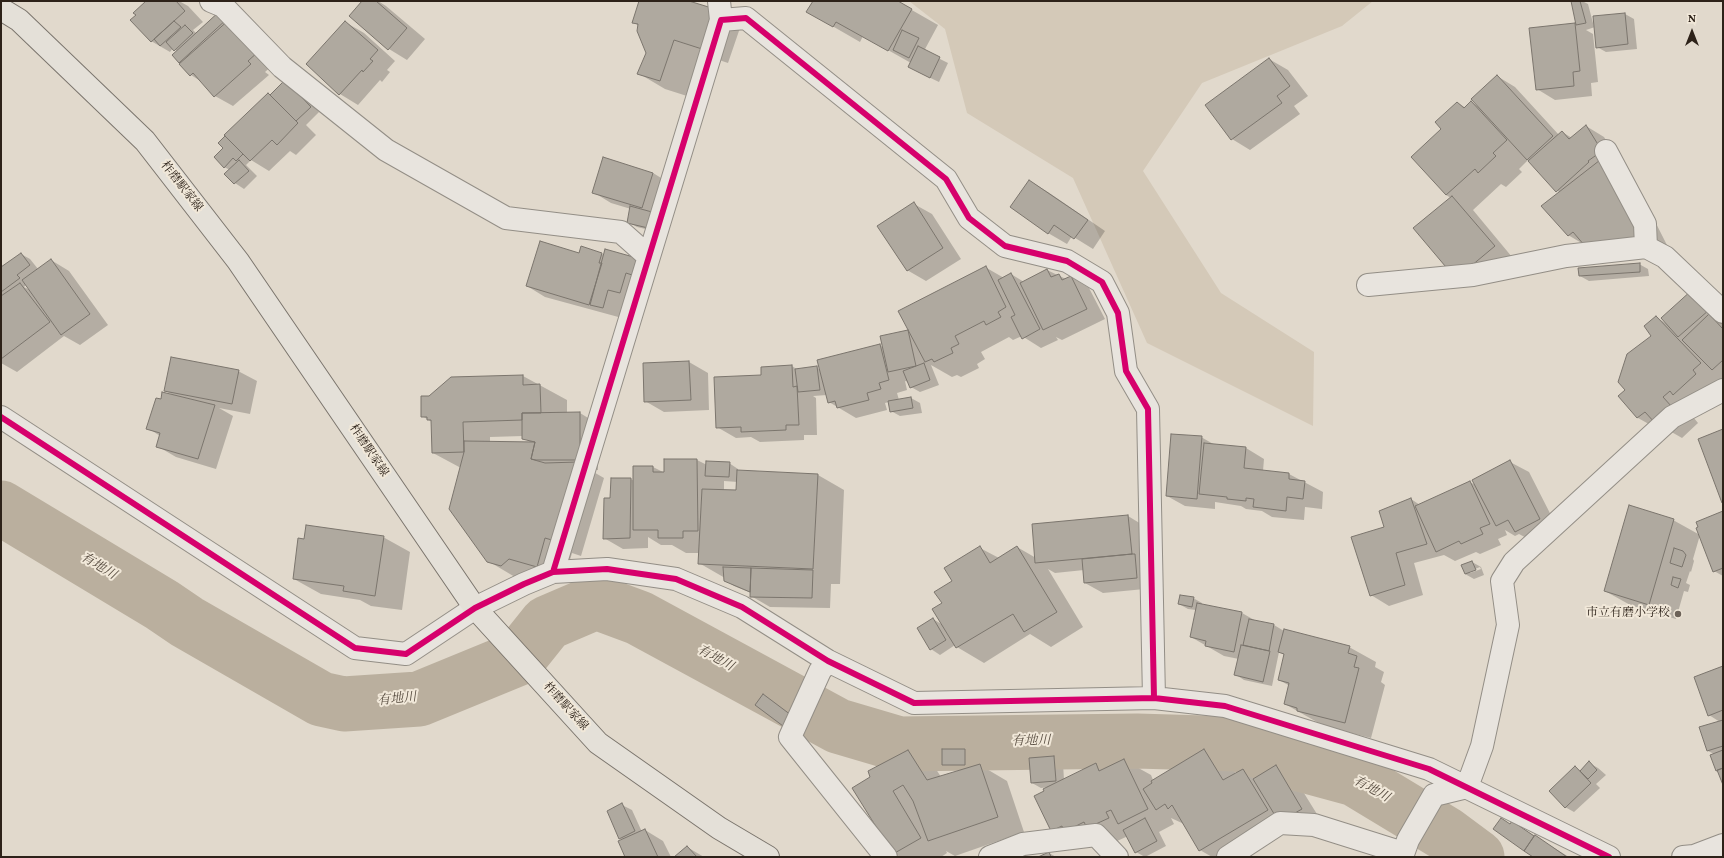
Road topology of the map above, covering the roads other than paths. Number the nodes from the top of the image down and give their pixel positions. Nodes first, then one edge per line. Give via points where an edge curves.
1 (211, 1) edge
2 (1, 9) edge
3 (720, 11) edge
4 (1606, 151) dead end
5 (1646, 247) junction
6 (648, 256) junction
7 (1368, 285) dead end
8 (1723, 312) edge
9 (1723, 390) edge
10 (1, 416) edge
11 (553, 572) junction
12 (482, 616) junction
13 (824, 666) junction
14 (1154, 698) junction
15 (1467, 787) junction
16 (1723, 844) edge
17 (1405, 850) edge
18 (768, 857) edge
19 (886, 857) edge
20 (990, 857) edge
21 (1117, 857) edge
22 (1228, 857) edge
23 (1609, 857) edge
24 (1683, 857) edge

1 - 6 street via 223,6 282,67 386,150 506,218 621,232
2 - 12 main road, 柞磨駅家線 via 19,20 145,141 238,261
3 - 6 street
3 - 14 street via 746,18 946,179 969,218 1005,246 1067,261 1102,282 1118,313 1126,371 1148,409
4 - 5 street via 1645,224
5 - 7 street via 1566,256 1473,275
5 - 8 street via 1665,257
6 - 11 street
9 - 15 street via 1672,417 1514,562 1502,581 1508,625 1482,746
10 - 12 street via 355,648 406,654
11 - 12 street via 524,584
11 - 13 street via 607,569 676,579 742,607
12 - 18 main road, 柞磨駅家線 via 598,743 719,828
13 - 14 street via 914,703
13 - 19 street via 790,737
14 - 15 street via 1225,706 1429,769
15 - 17 street via 1434,795
15 - 23 street
16 - 24 street via 1694,856
17 - 22 street via 1314,825 1280,823
20 - 21 street via 1023,844 1096,835

